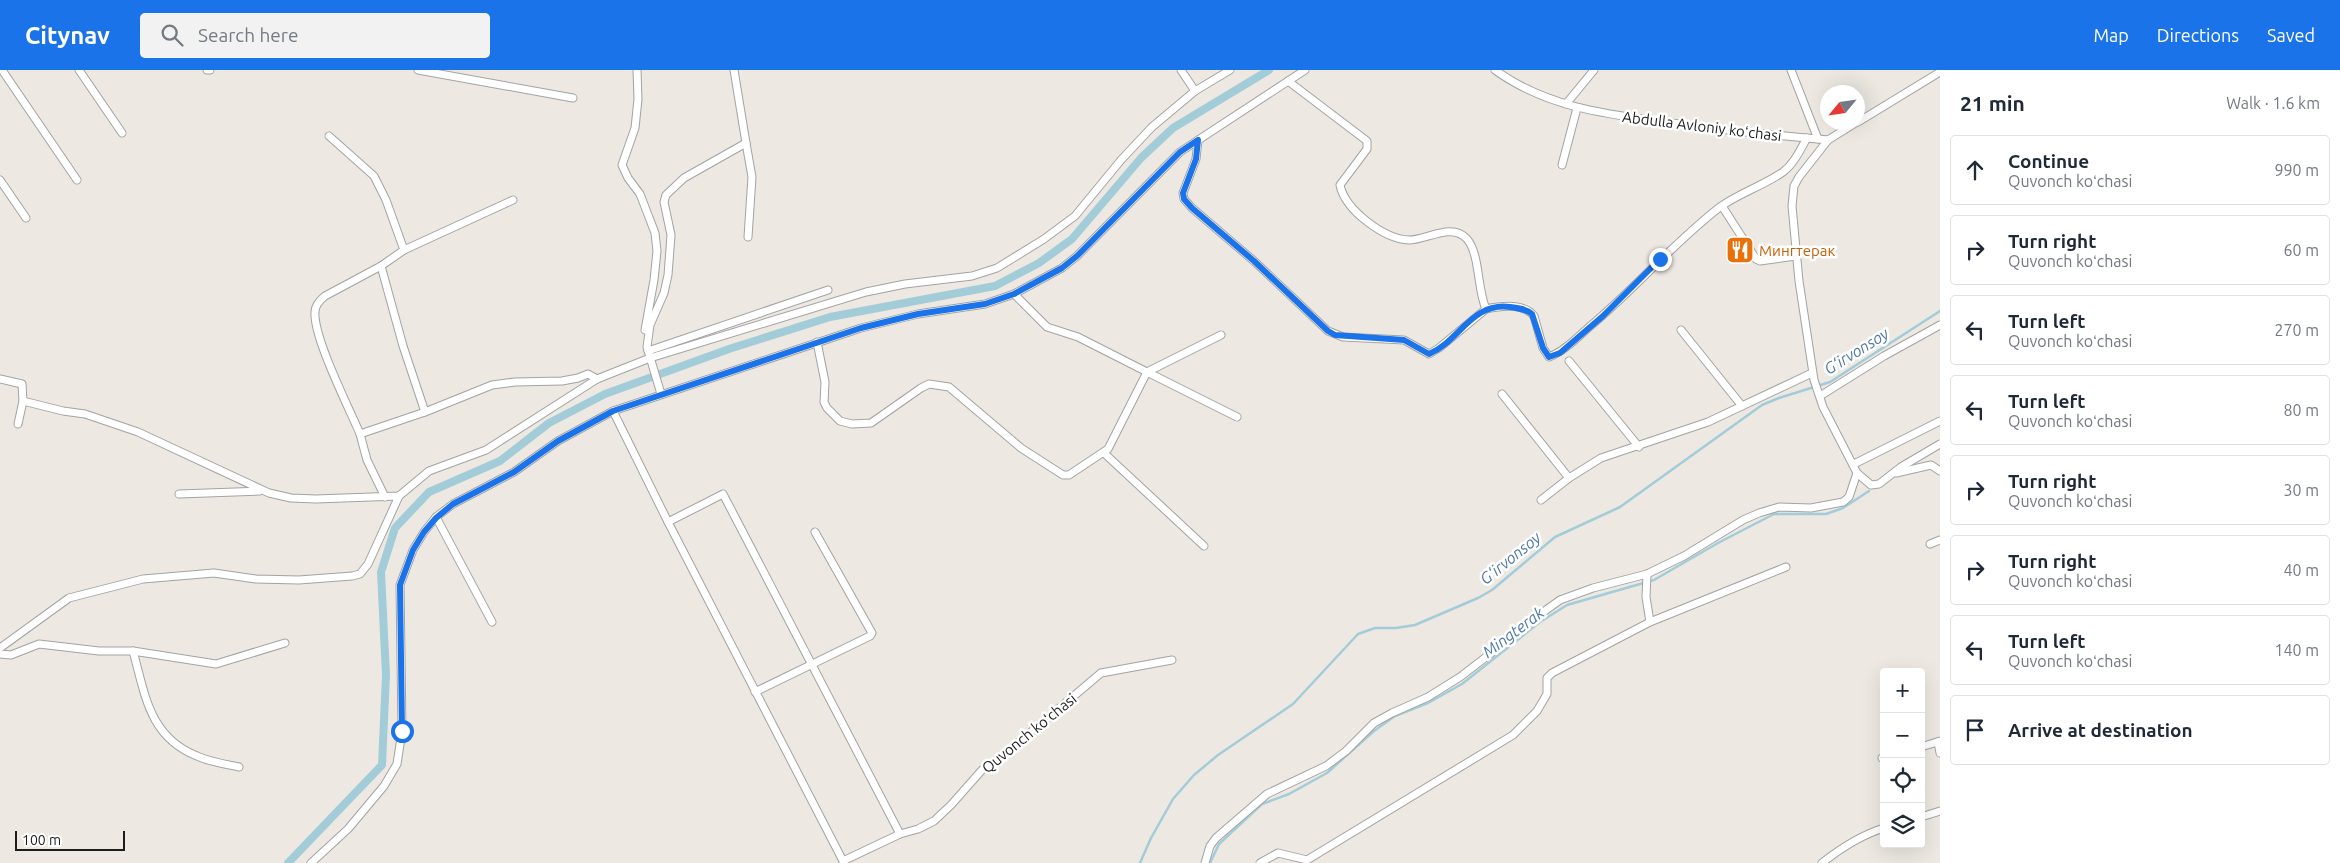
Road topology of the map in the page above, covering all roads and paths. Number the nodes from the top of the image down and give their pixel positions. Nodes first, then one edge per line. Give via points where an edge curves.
1 (2, 70) edge
2 (79, 70) edge
3 (418, 70) edge
4 (637, 70) edge
5 (734, 70) edge
6 (1180, 70) edge
7 (1230, 70) edge
8 (1305, 70) edge
9 (1495, 70) edge
10 (1594, 70) edge
11 (1791, 70) edge
12 (1940, 72) edge
13 (1288, 81) junction
14 (1195, 91) junction
15 (573, 98) dead end
16 (1566, 104) junction
17 (1576, 108) junction
18 (1865, 117) edge
19 (1844, 130) edge
20 (122, 133) dead end
21 (329, 136) dead end
22 (1807, 138) junction
23 (1818, 139) junction
24 (1198, 140) junction
25 (1828, 140) junction
26 (746, 142) junction
27 (1562, 165) dead end
28 (0, 180) edge
29 (77, 180) dead end
30 (513, 200) dead end
31 (1722, 206) junction
32 (26, 218) dead end
33 (748, 237) dead end
34 (404, 250) junction
35 (1796, 256) junction
36 (382, 266) junction
37 (828, 290) dead end
38 (1014, 294) junction
39 (1486, 309) junction
40 (1940, 325) edge
41 (1681, 330) dead end
42 (1221, 335) dead end
43 (817, 342) junction
44 (648, 352) junction
45 (1569, 361) dead end
46 (1147, 372) junction
47 (1813, 377) junction
48 (0, 379) edge
49 (597, 379) junction
50 (661, 394) junction
51 (1502, 394) dead end
52 (1820, 396) junction
53 (23, 400) junction
54 (1742, 406) junction
55 (613, 411) junction
56 (425, 412) junction
57 (1237, 418) dead end
58 (1940, 421) edge
59 (18, 424) dead end
60 (360, 434) junction
61 (1940, 444) edge
62 (1640, 447) junction
63 (1104, 453) junction
64 (1854, 464) junction
65 (1940, 471) edge
66 (1857, 472) junction
67 (1892, 474) junction
68 (1569, 478) junction
69 (263, 490) junction
70 (179, 494) dead end
71 (399, 496) junction
72 (385, 497) junction
73 (1541, 500) dead end
74 (436, 518) junction
75 (668, 522) junction
76 (816, 532) dead end
77 (1940, 540) edge
78 (1930, 544) dead end
79 (1204, 546) dead end
80 (1786, 567) dead end
81 (1647, 576) junction
82 (492, 622) dead end
83 (1650, 622) junction
84 (285, 643) dead end
85 (0, 648) edge
86 (133, 651) junction
87 (0, 654) edge
88 (1172, 660) dead end
89 (812, 665) junction
90 (755, 692) junction
91 (1939, 742) edge
92 (1925, 746) edge
93 (1940, 753) edge
94 (239, 767) dead end
95 (1940, 811) edge
96 (1925, 816) edge
97 (1880, 829) edge
98 (900, 834) junction
99 (311, 863) edge
100 (1205, 863) edge
101 (1260, 863) edge
102 (1822, 863) edge

1 - 29 street
2 - 20 street
3 - 15 street
4 - 44 street via 635,128 622,165 640,194 656,233 654,280 644,338
5 - 26 street
6 - 14 street
7 - 14 street
8 - 13 street
9 - 16 street, Abdulla Avloniy koʻchasi via 1539,96
10 - 16 street
11 - 23 street
12 - 18 street
13 - 24 street
13 - 39 street via 1367,141 1367,149 1340,185 1345,198 1367,222 1400,238 1460,233 1471,245
14 - 44 street via 1152,127 1075,216 997,268 972,276 866,292
16 - 17 street, Abdulla Avloniy koʻchasi
17 - 22 street, Abdulla Avloniy koʻchasi via 1730,132
17 - 27 street
19 - 25 street
21 - 34 street via 374,176
22 - 23 street, Abdulla Avloniy koʻchasi
22 - 31 street via 1783,172
23 - 25 street, Abdulla Avloniy koʻchasi
24 - 38 street via 1180,152 1077,256 1062,268
24 - 39 street via 1184,199 1328,331 1343,337 1404,340 1429,354
25 - 35 street via 1794,186 1792,206
26 - 33 street via 752,177
26 - 44 street via 684,178 666,195 664,202 671,235 668,275 650,325
28 - 32 street
30 - 34 street
31 - 35 street via 1756,259
31 - 39 street via 1683,236 1610,309 1560,353 1549,357 1546,353 1530,312 1499,305
34 - 36 street
35 - 47 street
36 - 56 street
36 - 60 street via 325,296 315,310 323,347
37 - 44 street
38 - 43 street via 985,304 918,314
38 - 46 street via 1048,326 1078,337
40 - 52 street
41 - 54 street
42 - 46 street
43 - 50 street
43 - 63 street via 825,382 824,402 840,421 852,424 871,422 921,388 938,384 956,392 1021,448 1064,475
44 - 49 street
44 - 50 street
45 - 62 street
46 - 57 street
46 - 63 street
47 - 52 street
47 - 54 street
48 - 53 street via 22,384
49 - 56 street via 588,374 562,381 506,382
49 - 71 street via 486,450 429,472
50 - 55 street
51 - 68 street
52 - 64 street
53 - 59 street
53 - 69 street via 85,414 138,432
54 - 62 street
55 - 74 street via 564,437 514,472 453,504
55 - 75 street, Quvonch koʻchasi
56 - 60 street
58 - 64 street
60 - 72 street via 367,460
61 - 67 street
62 - 68 street via 1601,458
63 - 79 street
64 - 66 street
65 - 67 street via 1931,465
66 - 67 street via 1871,485
66 - 81 street via 1849,497 1843,502 1811,508 1779,507 1759,513
68 - 73 street
69 - 70 street
69 - 72 street via 291,498
71 - 72 street
71 - 85 street via 368,564 360,574 299,580 256,579 214,573 143,579 69,598
74 - 82 street
74 - 99 street via 413,550 400,585 402,731 397,764 384,786 348,829
75 - 89 street via 723,494
75 - 90 street, Quvonch koʻchasi
76 - 89 street via 872,633
77 - 78 street
80 - 83 street
81 - 83 street via 1646,604
81 - 100 street via 1578,592 1548,608 1460,677 1428,697 1374,723 1326,766 1267,794 1216,838
83 - 101 street via 1552,674 1547,678 1547,694 1523,727 1454,773 1307,860 1278,852
84 - 86 street via 216,664
86 - 87 street via 40,644 11,655
86 - 94 street via 154,721 161,730 196,756
88 - 98 street, Quvonch koʻchasi via 1101,673 982,770 934,821
89 - 90 street
89 - 98 street
90 - 98 street, Quvonch koʻchasi via 843,861
91 - 92 street
91 - 93 street
95 - 96 street
97 - 102 street via 1838,850

